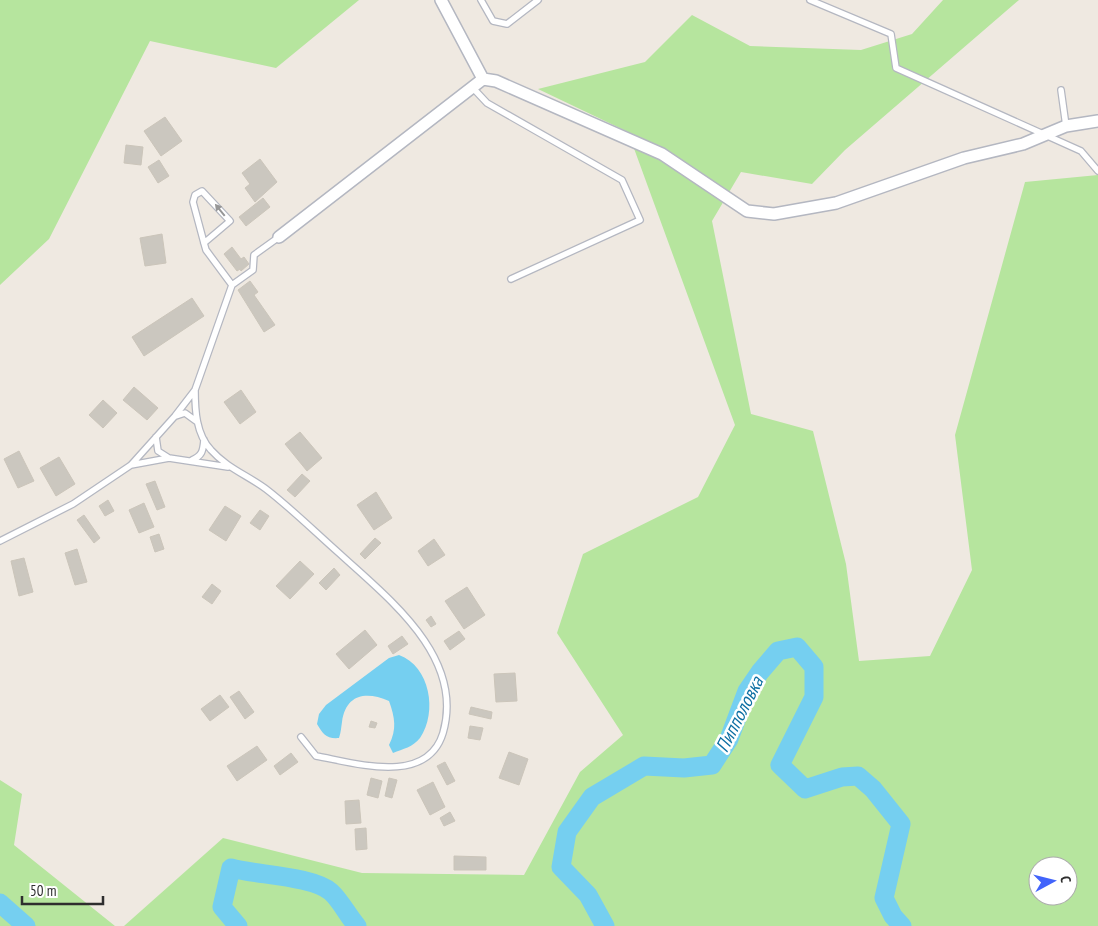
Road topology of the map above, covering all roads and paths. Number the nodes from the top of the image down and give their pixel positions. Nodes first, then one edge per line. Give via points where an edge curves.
1 (441, 0) edge
2 (481, 0) edge
3 (538, 0) edge
4 (810, 0) edge
5 (483, 79) junction
6 (472, 87) junction
7 (1061, 90) dead end
8 (1098, 120) edge
9 (1066, 126) junction
10 (1044, 135) junction
11 (1098, 170) edge
12 (279, 237) joint
13 (204, 243) junction
14 (511, 279) dead end
15 (232, 285) junction
16 (195, 390) junction
17 (175, 416) junction
18 (198, 422) junction
19 (156, 437) junction
20 (204, 439) junction
21 (169, 458) junction
22 (190, 460) junction
23 (131, 465) junction
24 (228, 467) junction
25 (0, 541) edge
26 (301, 737) dead end

1 - 5 street
2 - 3 lane via 493,21 507,24
4 - 10 lane via 891,34 896,68
5 - 6 street
5 - 10 street via 496,81 662,154 747,211 774,214 836,203 964,158 1023,144
6 - 12 street
6 - 14 lane via 487,103 622,180 640,220
7 - 9 lane
8 - 9 street
9 - 10 street
10 - 11 lane via 1081,151
12 - 15 lane via 254,255 253,270
13 -> 13 lane via 230,222 202,191 195,195 193,202
13 - 15 lane
15 - 16 lane
16 - 17 lane
16 - 18 lane via 194,410
17 - 18 lane via 185,413
17 - 19 lane
18 - 20 lane
19 - 21 lane via 158,450
19 - 23 lane
20 - 22 lane via 202,452
20 - 24 lane
21 - 22 lane
21 - 23 lane
22 - 24 lane
23 - 25 lane via 74,504
24 - 26 lane via 284,504 392,601 435,658 446,688 446,722 440,743 424,758 404,768 316,756

